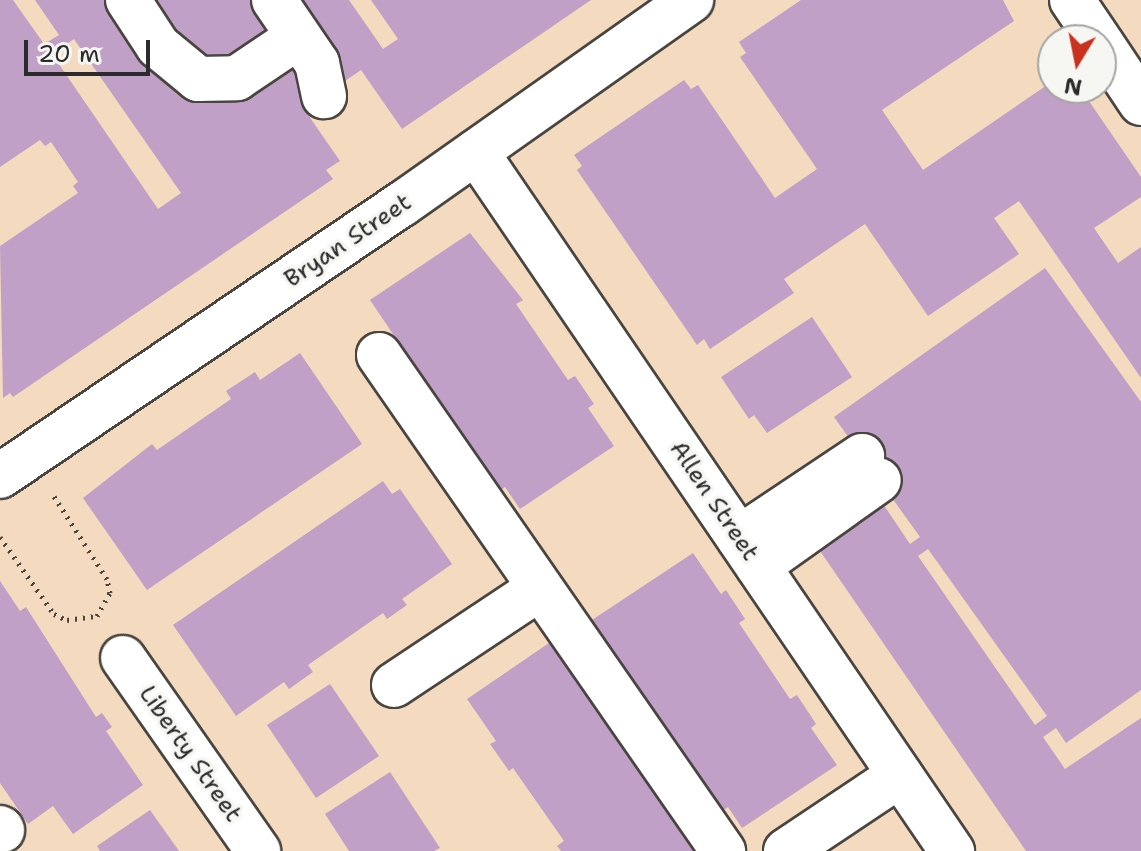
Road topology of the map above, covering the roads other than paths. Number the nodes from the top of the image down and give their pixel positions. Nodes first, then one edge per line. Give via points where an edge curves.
1 (128, 0) edge
2 (274, 0) edge
3 (691, 0) edge
4 (1072, 0) edge
5 (1088, 24) edge
6 (1117, 67) edge
7 (1141, 103) edge
8 (476, 152) junction
9 (379, 355) dead end
10 (870, 468) dead end
11 (0, 476) edge
12 (748, 552) junction
13 (540, 588) junction
14 (123, 658) dead end
15 (394, 685) dead end
16 (900, 775) junction
17 (258, 851) edge
18 (723, 851) edge
19 (786, 851) edge
20 (952, 851) edge

1 - 2 street via 158,46 198,79 322,68
3 - 8 street, Bryan Street
4 - 5 street
6 - 7 street
8 - 11 street, Bryan Street
8 - 12 street, Allen Street
9 - 13 street
10 - 12 street
12 - 16 street, Allen Street
13 - 15 street
13 - 18 street
14 - 17 street, Liberty Street
16 - 19 street
16 - 20 street, Allen Street

